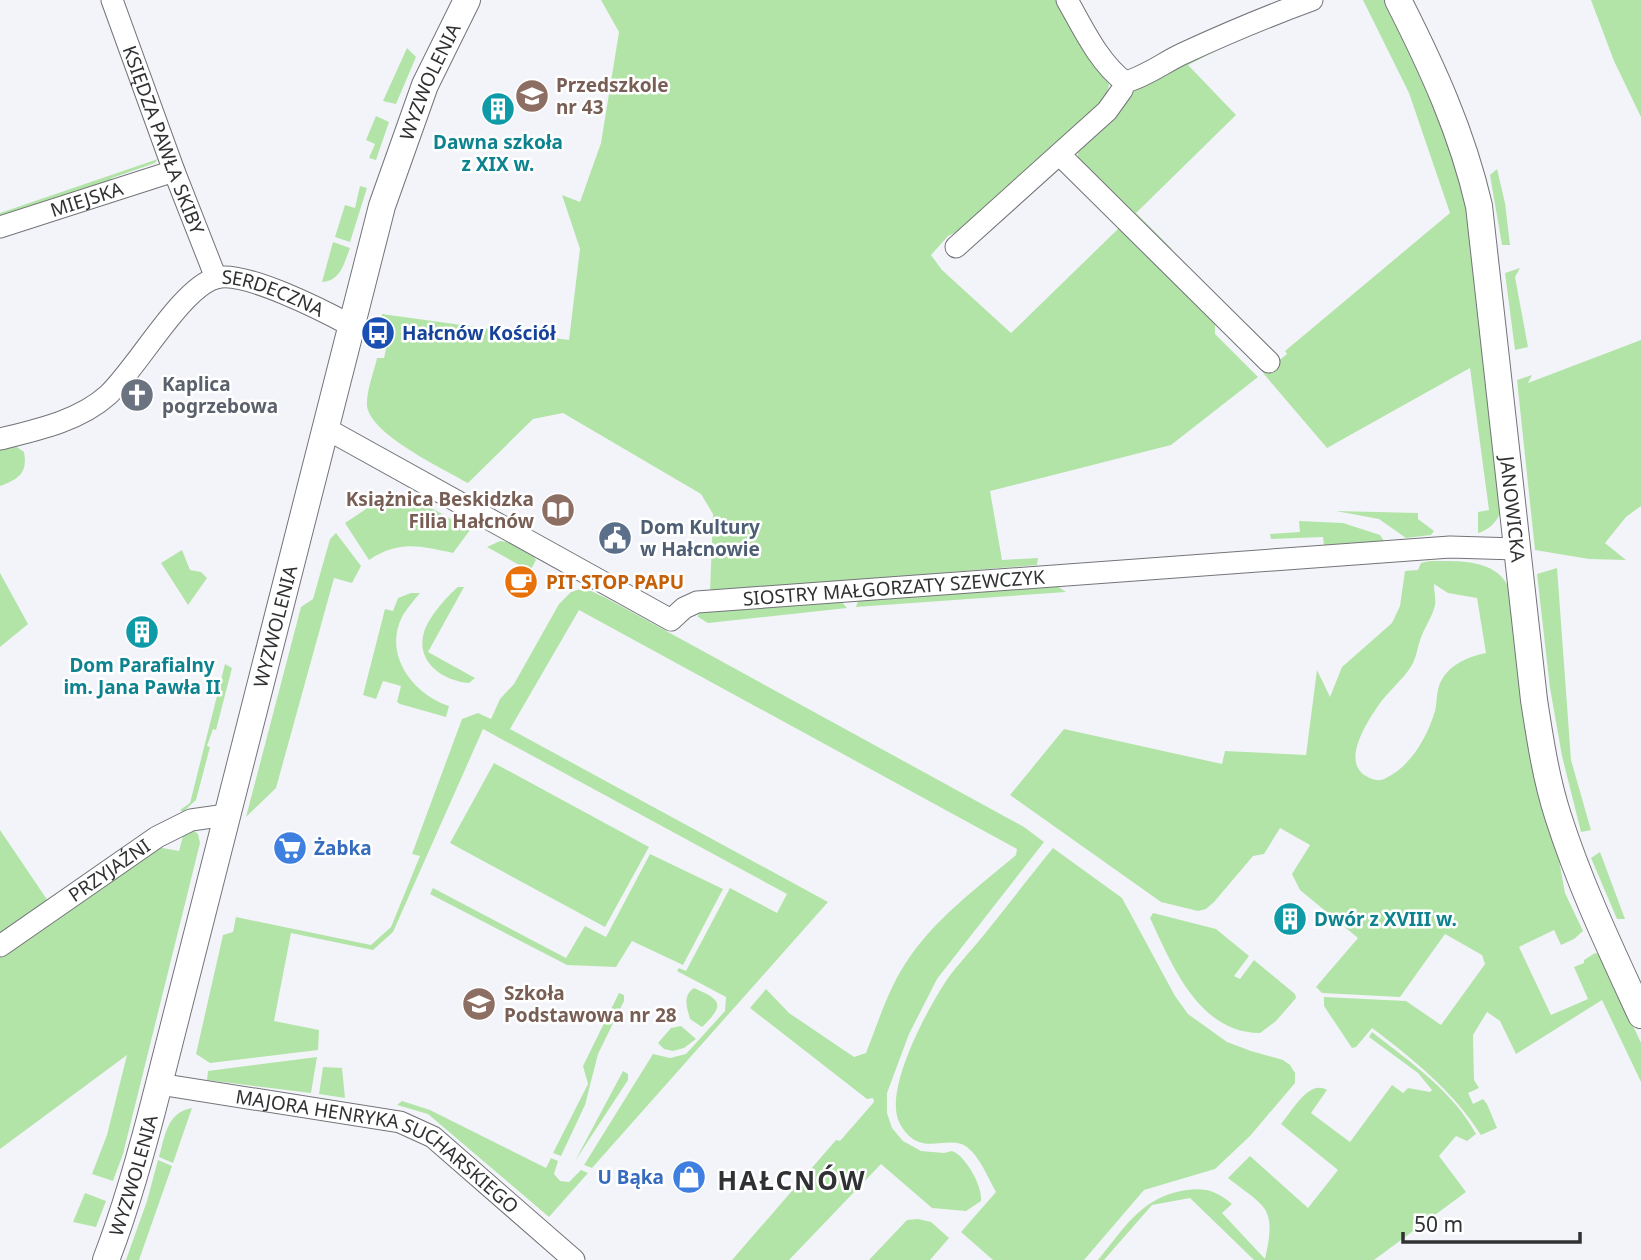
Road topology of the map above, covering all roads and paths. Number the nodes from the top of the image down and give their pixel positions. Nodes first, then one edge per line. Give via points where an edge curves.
1 (112, 0) edge
2 (467, 0) edge
3 (1067, 0) edge
4 (1312, 0) edge
5 (1398, 0) edge
6 (1125, 82) junction
7 (1060, 155) junction
8 (174, 172) junction
9 (0, 227) edge
10 (956, 247) dead end
11 (216, 278) junction
12 (351, 325) junction
13 (1269, 362) dead end
14 (325, 428) junction
15 (0, 439) edge
16 (1517, 549) junction
17 (226, 815) junction
18 (0, 946) edge
19 (1641, 1015) edge
20 (159, 1084) junction
21 (106, 1260) edge
22 (574, 1260) edge

1 - 8 street, KSIĘDZA PAWŁA SKIBY
2 - 12 street, WYZWOLENIA via 425,85 396,162
3 - 6 street via 1104,61
4 - 6 street via 1220,36
5 - 16 street, JANOWICKA via 1447,102 1479,206
6 - 7 street via 1107,111
7 - 10 street
7 - 13 street
8 - 9 street, MIEJSKA
8 - 11 street, KSIĘDZA PAWŁA SKIBY
11 - 12 street, SERDECZNA via 270,287
11 - 15 street, SERDECZNA via 189,295 105,397 52,425
12 - 14 street, WYZWOLENIA
14 - 16 street, SIOSTRY MAŁGORZATY SZEWCZYK via 671,620 697,603 1450,547
14 - 17 street, WYZWOLENIA
16 - 19 street, JANOWICKA via 1534,700 1557,814
17 - 18 street, PRZYJAŹNI via 191,820 157,837
17 - 20 street, WYZWOLENIA
20 - 21 street, WYZWOLENIA
20 - 22 street, MAJORA HENRYKA SUCHARSKIEGO via 414,1127 433,1137

